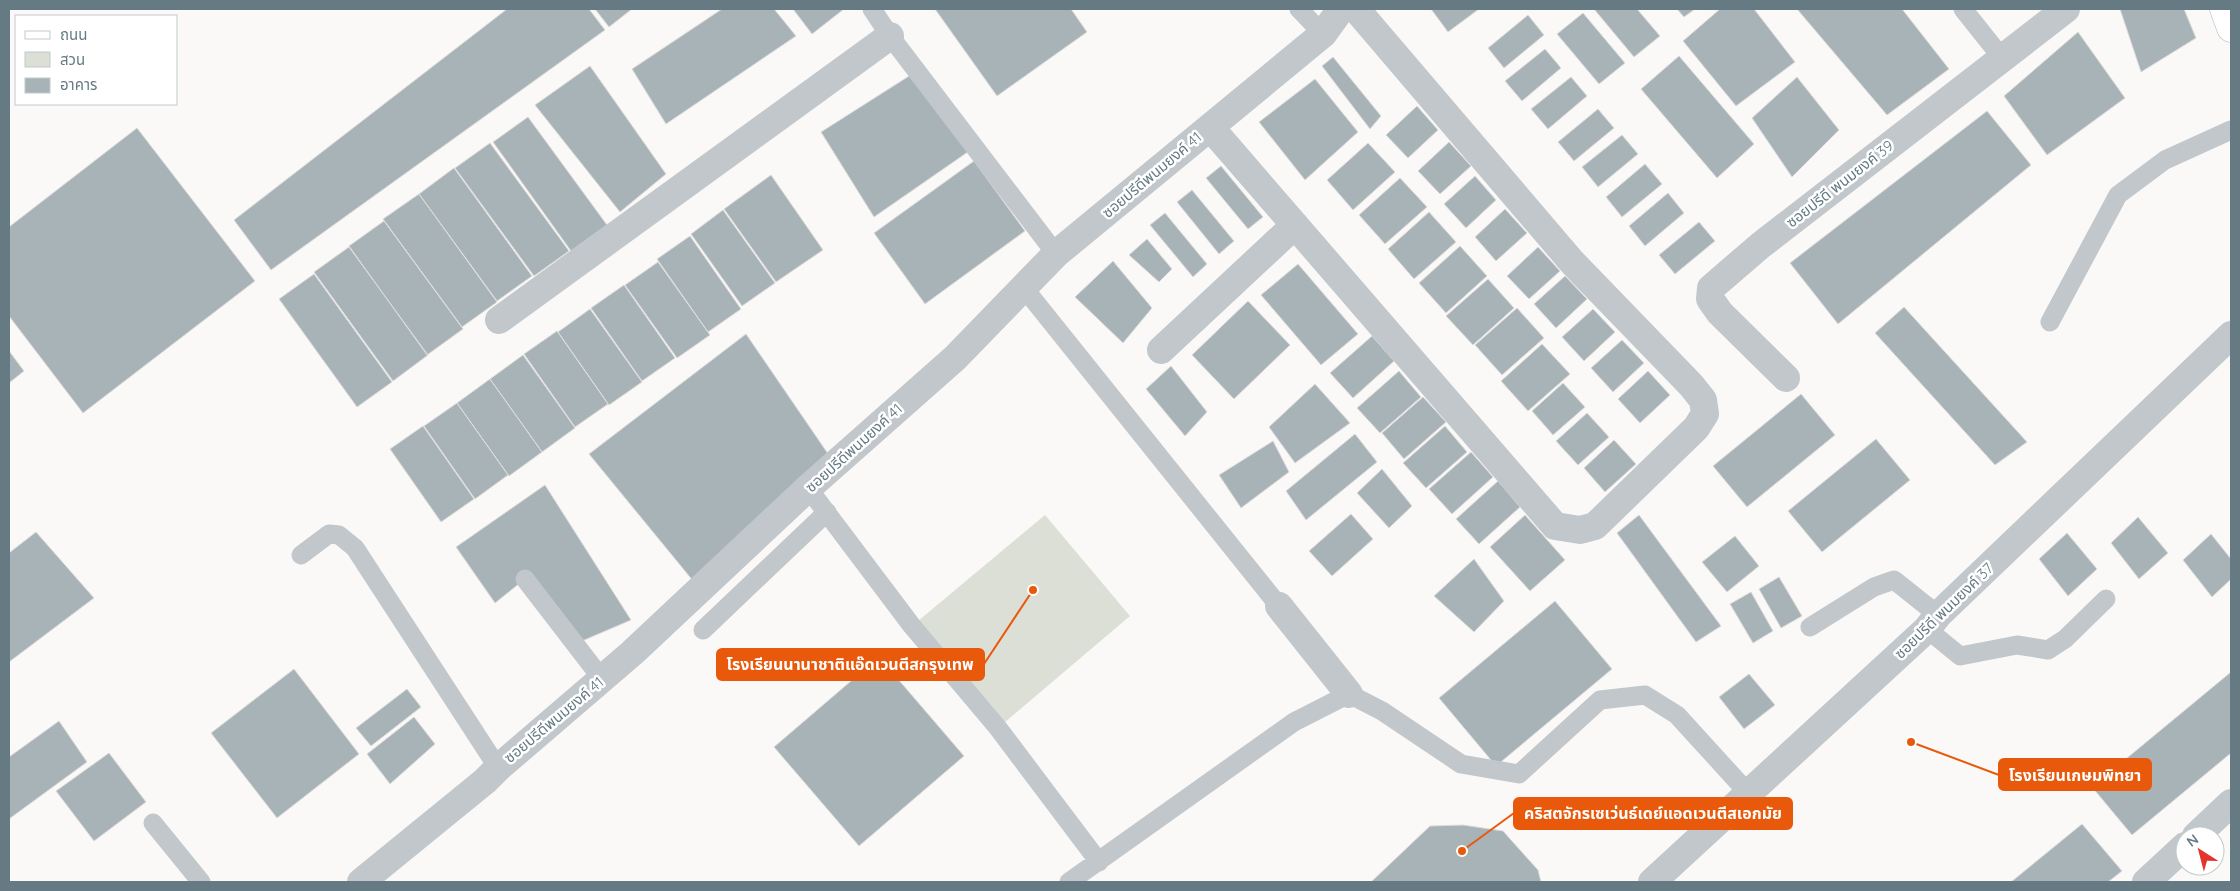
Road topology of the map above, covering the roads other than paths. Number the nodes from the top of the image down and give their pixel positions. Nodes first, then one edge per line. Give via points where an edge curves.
1 (872, 9) edge
2 (1299, 9) edge
3 (1341, 9) edge
4 (1356, 9) edge
5 (1963, 9) edge
6 (2066, 9) edge
7 (2224, 9) edge
8 (2231, 28) edge
9 (1323, 34) junction
10 (890, 36) junction
11 (2002, 58) junction
12 (1210, 127) junction
13 (2231, 130) edge
14 (1295, 225) junction
15 (1056, 254) junction
16 (1024, 288) junction
17 (499, 320) dead end
18 (2050, 322) dead end
19 (2231, 335) edge
20 (1161, 350) dead end
21 (1786, 378) dead end
22 (808, 488) junction
23 (827, 512) junction
24 (301, 555) dead end
25 (525, 579) dead end
26 (2106, 599) dead end
27 (1279, 606) joint
28 (1933, 622) junction
29 (1810, 627) dead end
30 (703, 630) dead end
31 (602, 680) junction
32 (1349, 694) junction
33 (498, 768) junction
34 (1749, 794) junction
35 (2231, 802) edge
36 (153, 823) dead end
37 (2206, 826) edge
38 (2175, 855) edge
39 (1099, 862) junction
40 (201, 882) edge
41 (361, 882) edge
42 (1069, 882) edge
43 (1652, 882) edge
44 (2146, 882) edge

1 - 10 lane
2 - 9 lane
3 - 9 street, ซอยปรีดีพนมยงค์ 41
4 - 14 street via 1572,262 1691,385 1702,400 1705,414 1696,428 1596,526 1580,530 1555,526
5 - 11 lane
6 - 11 street, ซอยปรีดี พนมยงค์ 39
7 - 8 main road
9 - 12 street, ซอยปรีดีพนมยงค์ 41
10 - 15 lane
10 - 17 street
11 - 21 street, ซอยปรีดี พนมยงค์ 39 via 1761,245 1711,288 1710,299 1720,313
12 - 14 street
12 - 15 street, ซอยปรีดีพนมยงค์ 41
13 - 18 lane via 2165,160 2118,194
14 - 20 street
15 - 16 street, ซอยปรีดีพนมยงค์ 41
16 - 22 street, ซอยปรีดีพนมยงค์ 41 via 955,358
16 - 27 lane
19 - 28 street, ซอยปรีดี พนมยงค์ 37
22 - 23 lane
22 - 31 street, ซอยปรีดีพนมยงค์ 41
23 - 30 lane
23 - 39 lane via 912,626 998,728
24 - 33 lane via 329,534 339,536 355,548
25 - 31 lane
26 - 28 lane via 2065,639 2048,650 2017,645 1960,656
27 - 32 street
28 - 29 lane via 1894,580 1874,587
28 - 34 street, ซอยปรีดี พนมยงค์ 37
31 - 33 street, ซอยปรีดีพนมยงค์ 41
32 - 34 lane via 1382,711 1461,764 1519,774 1600,700 1645,695 1677,715
32 - 39 lane via 1294,722
33 - 41 street, ซอยปรีดีพนมยงค์ 41
34 - 43 street, ซอยปรีดี พนมยงค์ 37
35 - 37 street
36 - 40 lane
38 - 44 street
39 - 42 lane

